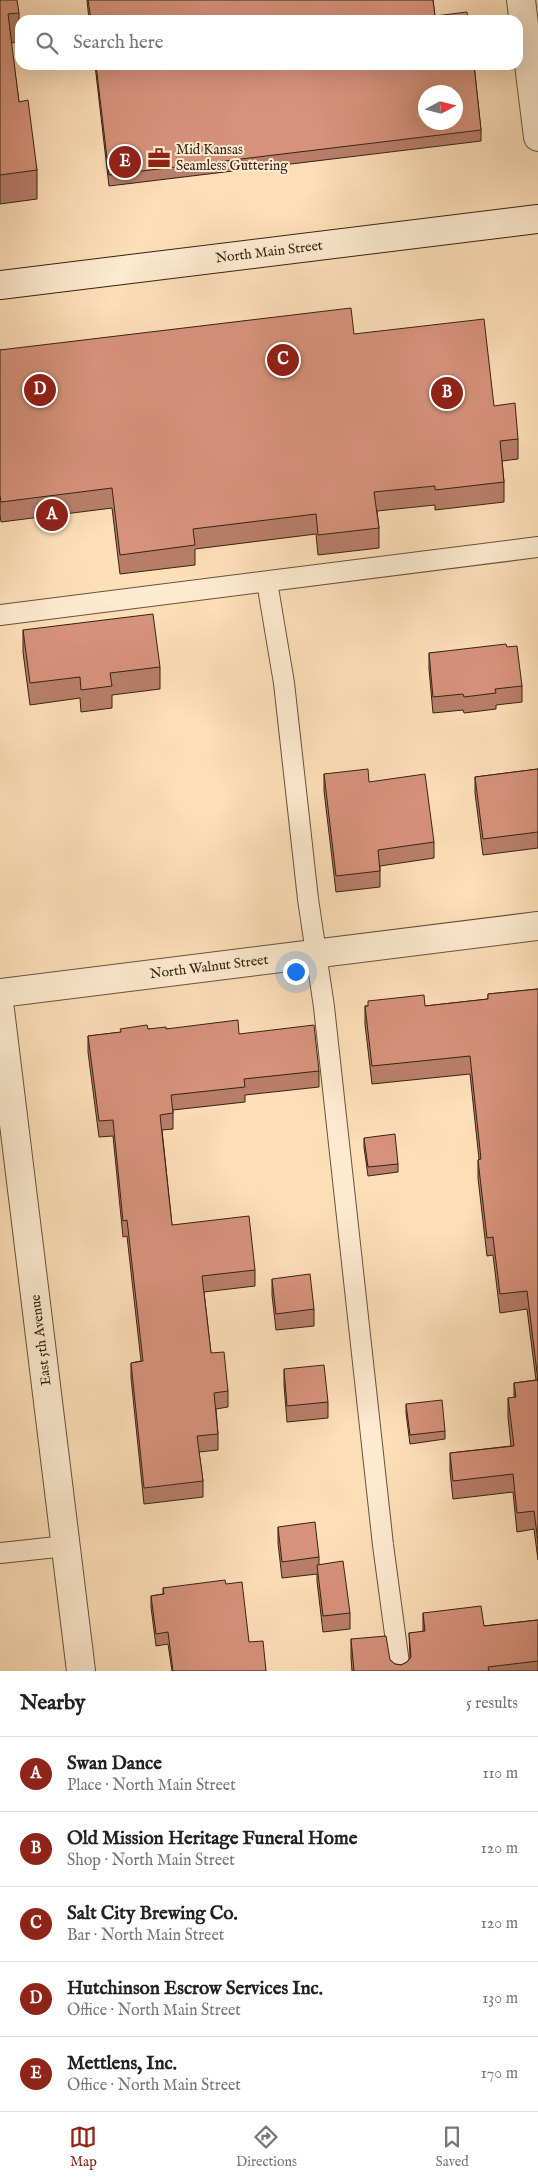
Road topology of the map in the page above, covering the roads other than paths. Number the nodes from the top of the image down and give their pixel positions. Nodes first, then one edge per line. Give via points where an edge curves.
1 (521, 0) edge
2 (523, 15) edge
3 (523, 16) edge
4 (538, 137) edge
5 (538, 219) edge
6 (0, 285) edge
7 (538, 547) edge
8 (267, 582) junction
9 (0, 615) edge
10 (538, 926) edge
11 (317, 954) junction
12 (0, 993) edge
13 (0, 1010) edge
14 (5, 1085) edge
15 (9, 1153) edge
16 (66, 1546) junction
17 (0, 1553) edge
18 (82, 1671) edge
19 (400, 1671) edge

1 - 2 street
3 - 4 street
5 - 6 street, North Main Street
7 - 8 lane
8 - 9 lane
8 - 11 lane via 284,683
10 - 11 street, North Walnut Street
11 - 12 street, North Walnut Street
11 - 19 lane
13 - 14 street, East 5th Avenue
14 - 15 street, East 5th Avenue
15 - 16 street, East 5th Avenue
16 - 17 lane
16 - 18 street, East 5th Avenue

